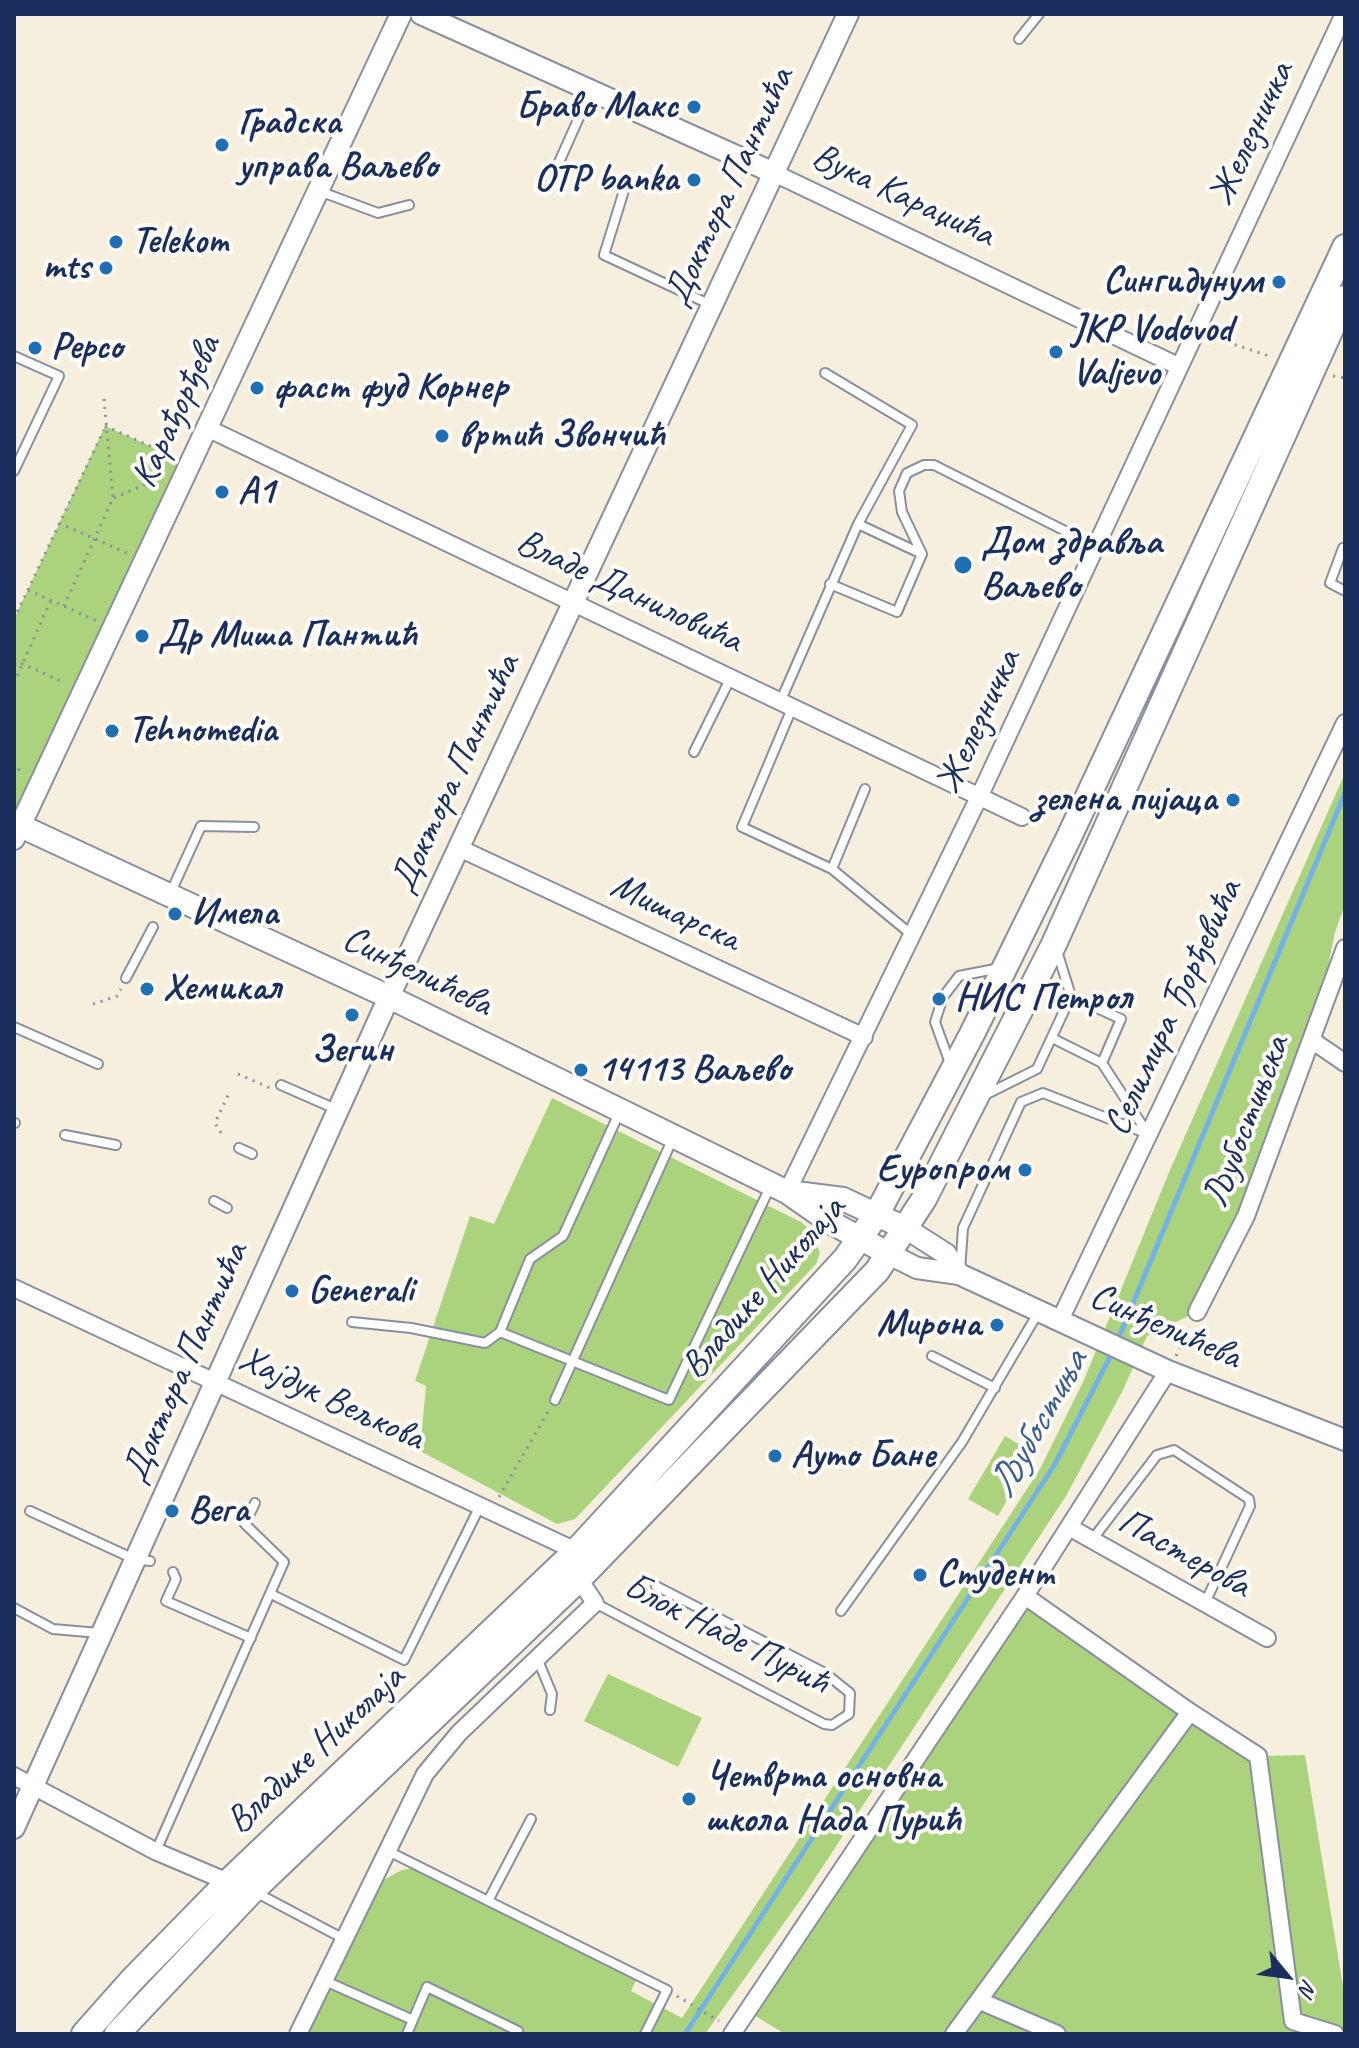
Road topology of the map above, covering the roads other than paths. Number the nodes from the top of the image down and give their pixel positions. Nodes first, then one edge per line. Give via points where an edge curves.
1 (401, 14) edge
2 (421, 14) edge
3 (848, 14) edge
4 (1039, 14) edge
5 (1344, 14) edge
6 (1019, 39) dead end
7 (591, 91) junction
8 (774, 173) junction
9 (551, 180) dead end
10 (627, 181) dead end
11 (318, 190) junction
12 (409, 205) dead end
13 (1345, 247) edge
14 (1345, 298) edge
15 (712, 306) junction
16 (14, 356) edge
17 (1178, 366) junction
18 (1300, 370) junction
19 (825, 373) dead end
20 (207, 428) junction
21 (14, 471) edge
22 (858, 524) junction
23 (1095, 546) junction
24 (1343, 548) edge
25 (922, 554) junction
26 (830, 584) junction
27 (1345, 591) edge
28 (575, 601) junction
29 (731, 676) junction
30 (787, 703) junction
31 (1345, 723) edge
32 (694, 752) dead end
33 (865, 789) dead end
34 (980, 795) junction
35 (1022, 817) dead end
36 (254, 827) dead end
37 (16, 829) edge
38 (459, 848) junction
39 (832, 869) junction
40 (170, 895) junction
41 (153, 927) dead end
42 (913, 936) junction
43 (1054, 944) junction
44 (1345, 948) edge
45 (1005, 968) junction
46 (126, 978) road end
47 (1071, 996) junction
48 (389, 997) junction
49 (14, 1027) edge
50 (864, 1037) junction
51 (1052, 1038) junction
52 (1313, 1041) junction
53 (1102, 1063) junction
54 (1345, 1063) edge
55 (98, 1064) dead end
56 (953, 1070) junction
57 (281, 1085) road end
58 (977, 1099) junction
59 (338, 1110) junction
60 (621, 1110) junction
61 (65, 1135) dead end
62 (1149, 1135) junction
63 (674, 1137) junction
64 (116, 1145) dead end
65 (239, 1148) dead end
66 (252, 1154) dead end
67 (779, 1188) junction
68 (214, 1201) dead end
69 (227, 1208) dead end
70 (877, 1214) junction
71 (907, 1229) junction
72 (859, 1238) junction
73 (889, 1254) junction
74 (959, 1274) junction
75 (14, 1288) edge
76 (1039, 1312) junction
77 (1197, 1312) road end
78 (1060, 1320) junction
79 (352, 1322) dead end
80 (500, 1332) junction
81 (932, 1356) dead end
82 (572, 1362) junction
83 (1168, 1371) junction
84 (216, 1379) junction
85 (995, 1388) junction
86 (555, 1400) road end
87 (1345, 1440) edge
88 (255, 1503) dead end
89 (486, 1507) junction
90 (30, 1511) dead end
91 (1069, 1527) junction
92 (1092, 1540) junction
93 (576, 1551) junction
94 (142, 1560) junction
95 (173, 1572) dead end
96 (579, 1579) junction
97 (656, 1586) dead end
98 (271, 1594) junction
99 (1025, 1596) junction
100 (595, 1603) junction
101 (1205, 1603) junction
102 (14, 1608) edge
103 (841, 1611) dead end
104 (100, 1633) junction
105 (251, 1638) junction
106 (1267, 1638) dead end
107 (536, 1657) junction
108 (550, 1710) dead end
109 (1190, 1712) junction
110 (14, 1776) edge
111 (33, 1785) junction
112 (531, 1819) dead end
113 (14, 1828) edge
114 (386, 1850) junction
115 (155, 1851) junction
116 (228, 1882) junction
117 (252, 1891) junction
118 (488, 1901) junction
119 (344, 1939) junction
120 (323, 1980) junction
121 (980, 2001) junction
122 (413, 2020) junction
123 (731, 2030) edge
124 (518, 2031) dead end
125 (1328, 2033) edge
126 (84, 2034) edge
127 (117, 2034) edge
128 (298, 2034) edge
129 (407, 2034) edge
130 (645, 2034) edge
131 (954, 2034) edge
132 (1057, 2034) edge

1 - 11 street, Карађорђева
2 - 7 street, Вука Караџића
3 - 8 street, Доктора Пантића
4 - 6 lane
5 - 17 street, Железничка
7 - 8 street, Вука Караџића
7 - 9 lane
8 - 15 street, Доктора Пантића
8 - 17 street, Вука Караџића
10 - 15 lane via 604,255
11 - 12 lane via 378,213
11 - 20 street, Карађорђева
13 - 18 main road, Владике Николаја
14 - 18 main road
15 - 28 street, Доктора Пантића
16 - 21 lane via 59,376
17 - 23 street, Железничка
18 - 43 main road, Владике Николаја
18 - 45 main road, Владике Николаја
19 - 22 lane via 912,425
20 - 28 street, Владе Даниловића
20 - 37 street, Карађорђева
22 - 25 lane
22 - 26 lane
23 - 25 lane via 934,465 924,465 907,473 899,491 902,512
23 - 34 street, Железничка
24 - 27 lane via 1330,583
25 - 26 lane via 897,612
26 - 30 lane
28 - 29 street, Владе Даниловића
28 - 38 street, Доктора Пантића
29 - 30 street, Владе Даниловића
29 - 32 lane
30 - 34 street, Владе Даниловића
30 - 39 lane via 742,827
31 - 62 street, Селимира Ђорђевића
33 - 39 lane
34 - 35 street, Владе Даниловића
34 - 42 street, Железничка
36 - 40 lane via 201,826
37 - 40 main road, Синђелићева
38 - 48 street, Доктора Пантића
38 - 50 street, Мишарска
39 - 42 lane
40 - 48 main road, Синђелићева
41 - 46 lane
42 - 50 street, Железничка
43 - 47 lane
43 - 58 main road, Владике Николаја
44 - 52 street, Љубостињска
45 - 56 main road, Владике Николаја
45 - 56 lane via 959,976 943,997 935,1022
47 - 51 lane
47 - 53 lane via 1121,1019
48 - 59 street, Доктора Пантића
48 - 60 main road, Синђелићева
49 - 55 lane
50 - 67 street, Железничка
51 - 53 lane
51 - 58 lane via 1037,1069
52 - 54 street
52 - 77 street, Љубостињска via 1246,1216
53 - 62 lane
56 - 70 main road, Владике Николаја
57 - 59 lane
58 - 71 main road, Владике Николаја
59 - 84 street, Доктора Пантића via 277,1228
60 - 63 main road, Синђелићева
60 - 80 lane via 563,1236 530,1259
61 - 64 lane
62 - 74 lane via 1043,1093 1021,1102 963,1228
62 - 78 street, Селимира Ђорђевића
63 - 67 main road, Синђелићева
63 - 82 lane
65 - 66 lane
67 - 70 main road, Синђелићева via 843,1199
67 - 72 main road, Синђелићева
67 - 82 lane via 669,1400
68 - 69 lane
70 - 71 main road, Синђелићева
70 - 72 main road, Владике Николаја
71 - 73 main road, Владике Николаја
71 - 74 street, Синђелићева via 946,1254
72 - 73 main road, Синђелићева
72 - 93 main road, Владике Николаја
73 - 74 street, Синђелићева via 917,1268
73 - 96 main road, Владике Николаја via 854,1297
74 - 76 street, Синђелићева
75 - 84 street, Хајдук Вељкова
76 - 78 street, Синђелићева
76 - 85 lane
78 - 83 street, Синђелићева
79 - 80 lane via 485,1343
80 - 82 lane
81 - 85 lane
82 - 86 lane
83 - 87 street, Синђелићева
83 - 91 street, Пастерова
84 - 89 street, Хајдук Вељкова
84 - 94 street, Доктора Пантића
85 - 103 lane
88 - 98 lane via 245,1524 284,1562
89 - 93 street, Хајдук Вељкова
89 - 98 lane via 404,1660
90 - 94 lane
91 - 92 street, Пастерова
91 - 99 street, Пастерова
92 - 101 street, Пастерова
92 - 101 lane via 1157,1455 1174,1450 1249,1499
93 - 116 main road, Владике Николаја
94 - 104 street, Доктора Пантића
95 - 105 lane via 176,1579 166,1601
96 - 100 street, Блок Наде Пурић
96 - 117 main road, Владике Николаја
97 - 100 lane, Блок Наде Пурић via 825,1673 850,1693 849,1714 824,1724
98 - 105 lane
99 - 109 street
99 - 123 street, Пастерова
100 - 107 street
101 - 106 street, Пастерова
102 - 104 lane via 53,1629
104 - 111 street, Доктора Пантића
105 - 115 lane
107 - 108 lane via 552,1694
107 - 114 street via 425,1774
109 - 121 street
109 - 125 street via 1258,1756 1293,2021
110 - 111 street
111 - 113 street, Доктора Пантића
111 - 115 street
112 - 118 lane
114 - 118 lane
114 - 119 street
115 - 116 street
116 - 126 main road, Владике Николаја
117 - 119 lane
117 - 127 main road, Владике Николаја
118 - 130 lane via 667,1990
119 - 120 street
120 - 122 lane
120 - 128 street
121 - 131 street
121 - 132 street
122 - 124 lane via 427,1987
122 - 129 lane

